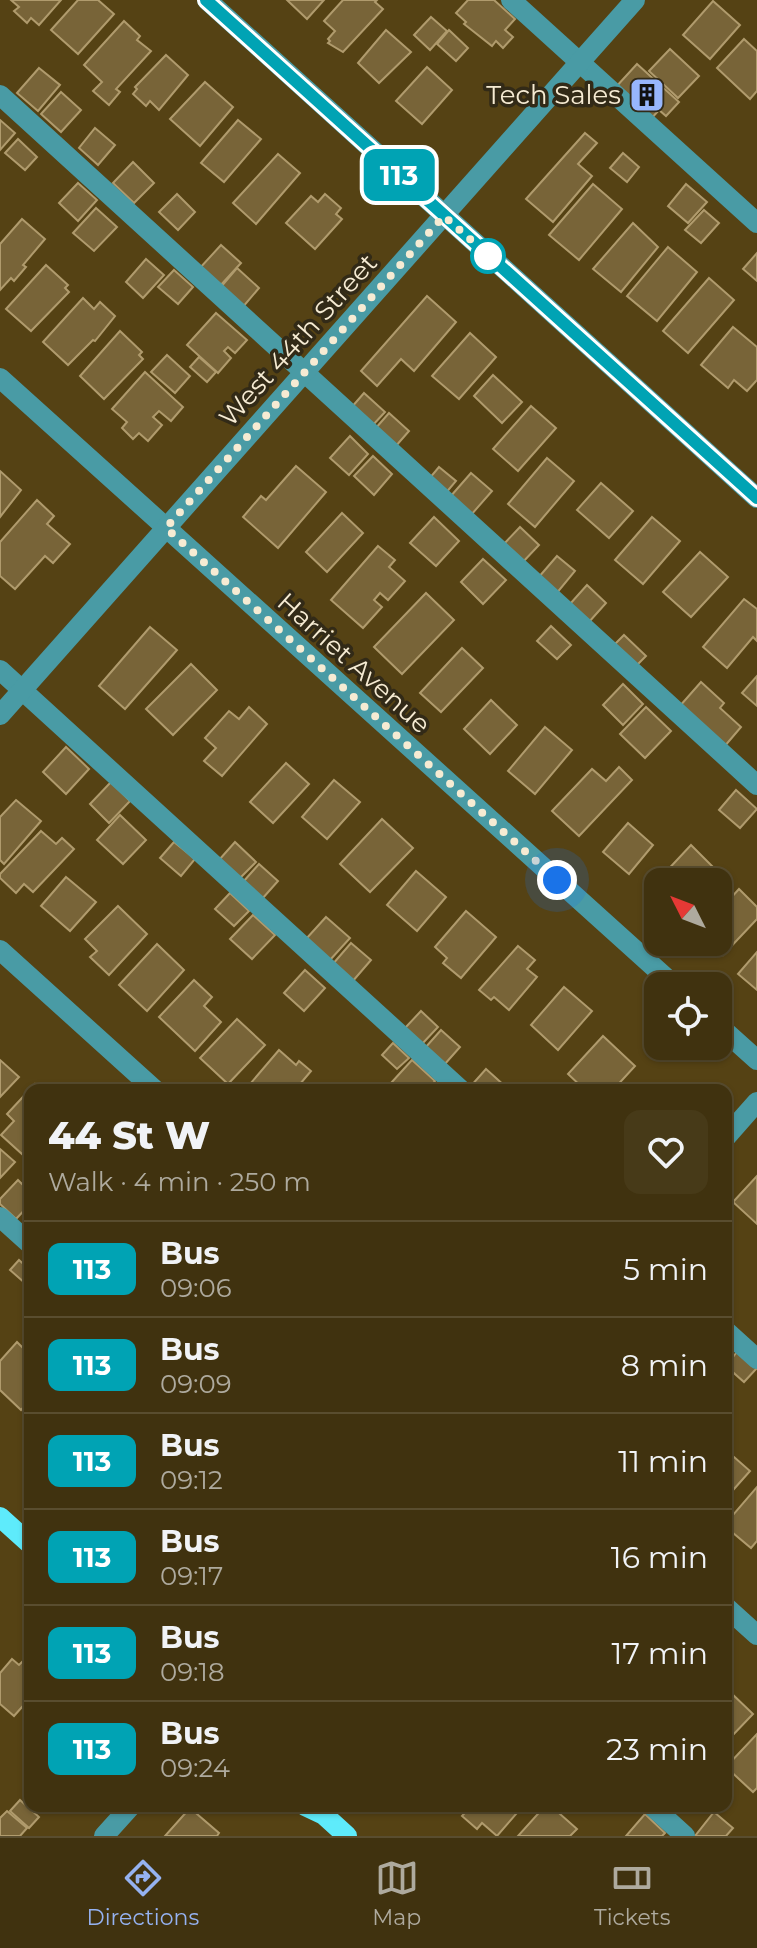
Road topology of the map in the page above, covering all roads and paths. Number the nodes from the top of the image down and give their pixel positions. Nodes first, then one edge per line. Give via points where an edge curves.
1 (207, 0) edge
2 (511, 0) edge
3 (635, 0) edge
4 (580, 62) junction
5 (0, 95) edge
6 (444, 216) junction
7 (757, 223) edge
8 (305, 372) junction
9 (0, 378) edge
10 (757, 498) edge
11 (166, 528) junction
12 (0, 670) edge
13 (22, 690) junction
14 (0, 715) edge
15 (757, 785) edge
16 (0, 950) edge
17 (659, 972) edge
18 (732, 1038) edge
19 (757, 1060) edge
20 (148, 1084) edge
21 (454, 1084) edge
22 (757, 1102) edge
23 (732, 1130) edge
24 (0, 1217) edge
25 (24, 1239) edge
26 (732, 1336) edge
27 (757, 1359) edge
28 (0, 1517) edge
29 (24, 1539) edge
30 (732, 1612) edge
31 (757, 1635) edge
32 (126, 1812) edge
33 (319, 1812) edge
34 (659, 1812) edge
35 (104, 1836) edge
36 (347, 1836) edge
37 (685, 1836) edge

1 - 6 street
2 - 4 street
3 - 4 street, West 44th Street
4 - 6 street, West 44th Street
4 - 7 street
5 - 8 street
6 - 8 street, West 44th Street
6 - 10 street
8 - 11 street, West 44th Street
8 - 15 street
9 - 11 street, Harriet Avenue
11 - 13 street, West 44th Street
11 - 17 street, Harriet Avenue
12 - 13 street
13 - 14 street, West 44th Street
13 - 21 street
16 - 20 street
18 - 19 street
22 - 23 street
24 - 25 street
26 - 27 street
28 - 29 main road
30 - 31 street
32 - 35 street
33 - 36 main road
34 - 37 street

